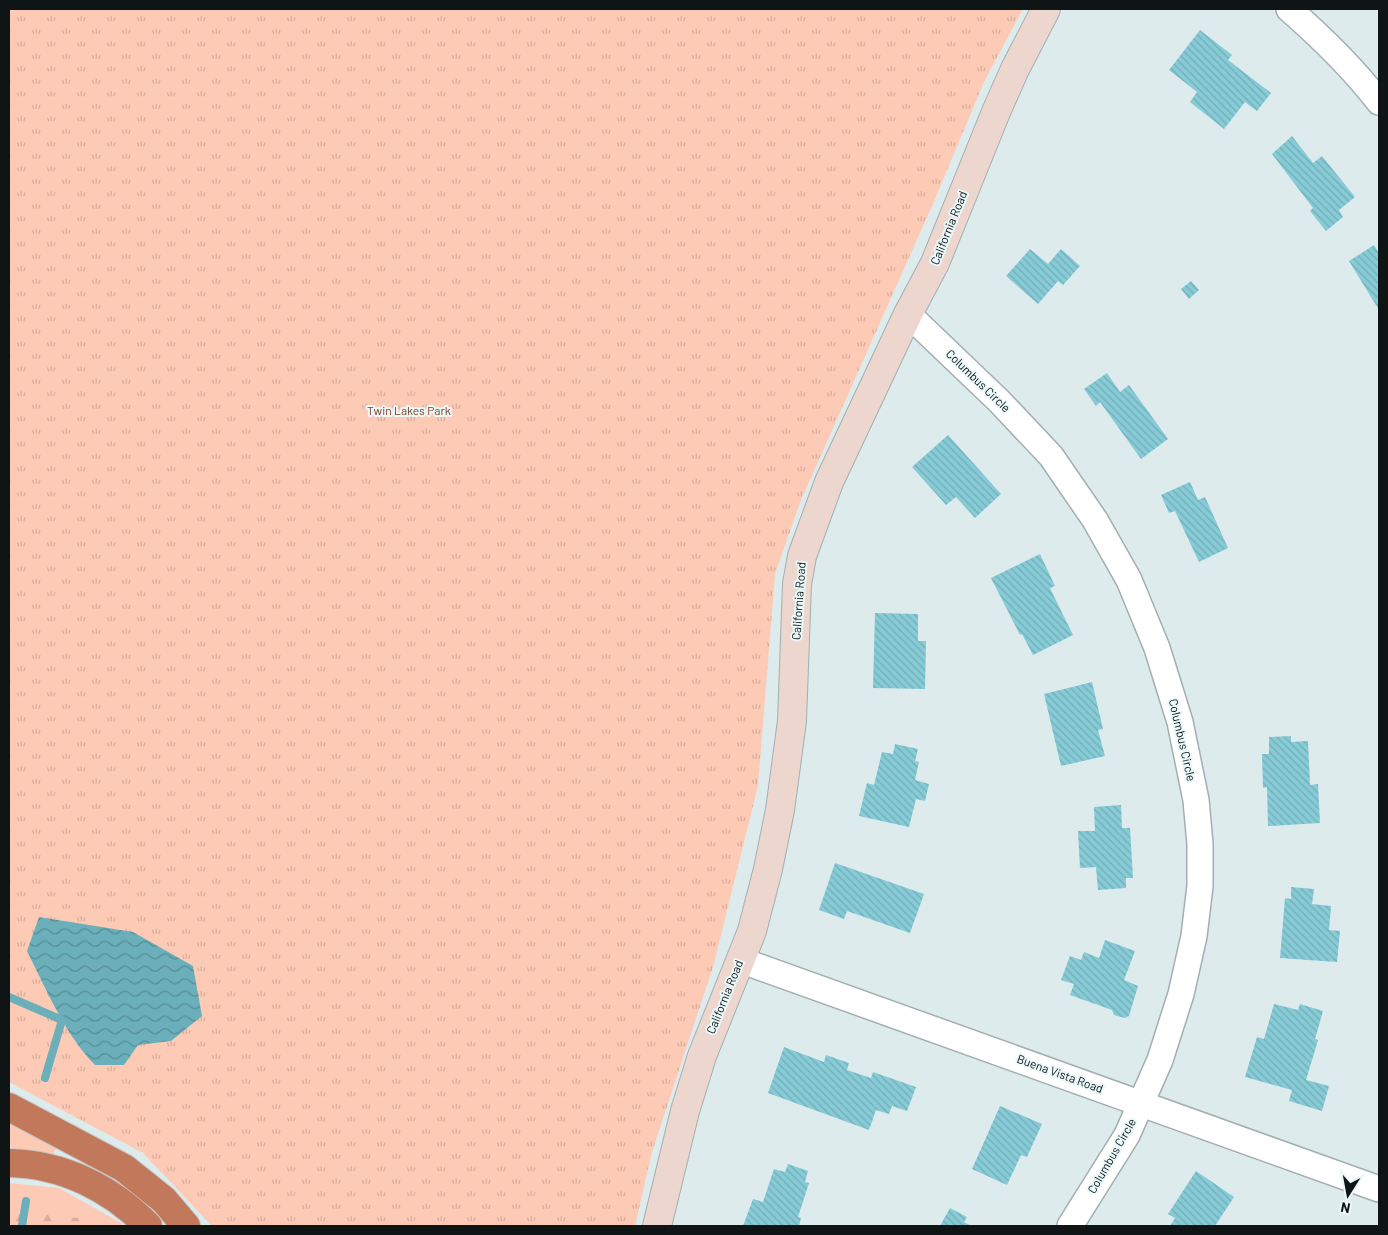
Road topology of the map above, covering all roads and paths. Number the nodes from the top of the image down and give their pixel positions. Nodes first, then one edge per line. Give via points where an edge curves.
1 (1046, 9) edge
2 (1289, 9) edge
3 (1379, 102) edge
4 (908, 314) junction
5 (740, 960) junction
6 (1141, 1103) junction
7 (9, 1107) edge
8 (9, 1163) edge
9 (1379, 1188) edge
10 (148, 1226) edge
11 (186, 1226) edge
12 (657, 1226) edge
13 (1070, 1226) edge

1 - 4 main road, California Road via 996,112 936,263
2 - 3 street via 1310,27
4 - 5 main road, California Road via 829,482 802,556 792,721 780,810 752,931
4 - 6 street, Columbus Circle via 1051,456 1089,512 1129,580 1180,722 1196,800 1200,886 1194,936 1181,994 1160,1060
5 - 6 street, Buena Vista Road
5 - 12 main road, California Road via 702,1056
6 - 9 street, Buena Vista Road
6 - 13 street, Columbus Circle via 1127,1135
7 - 11 highway via 124,1168 164,1200
8 - 10 highway via 40,1166 88,1181 130,1209

